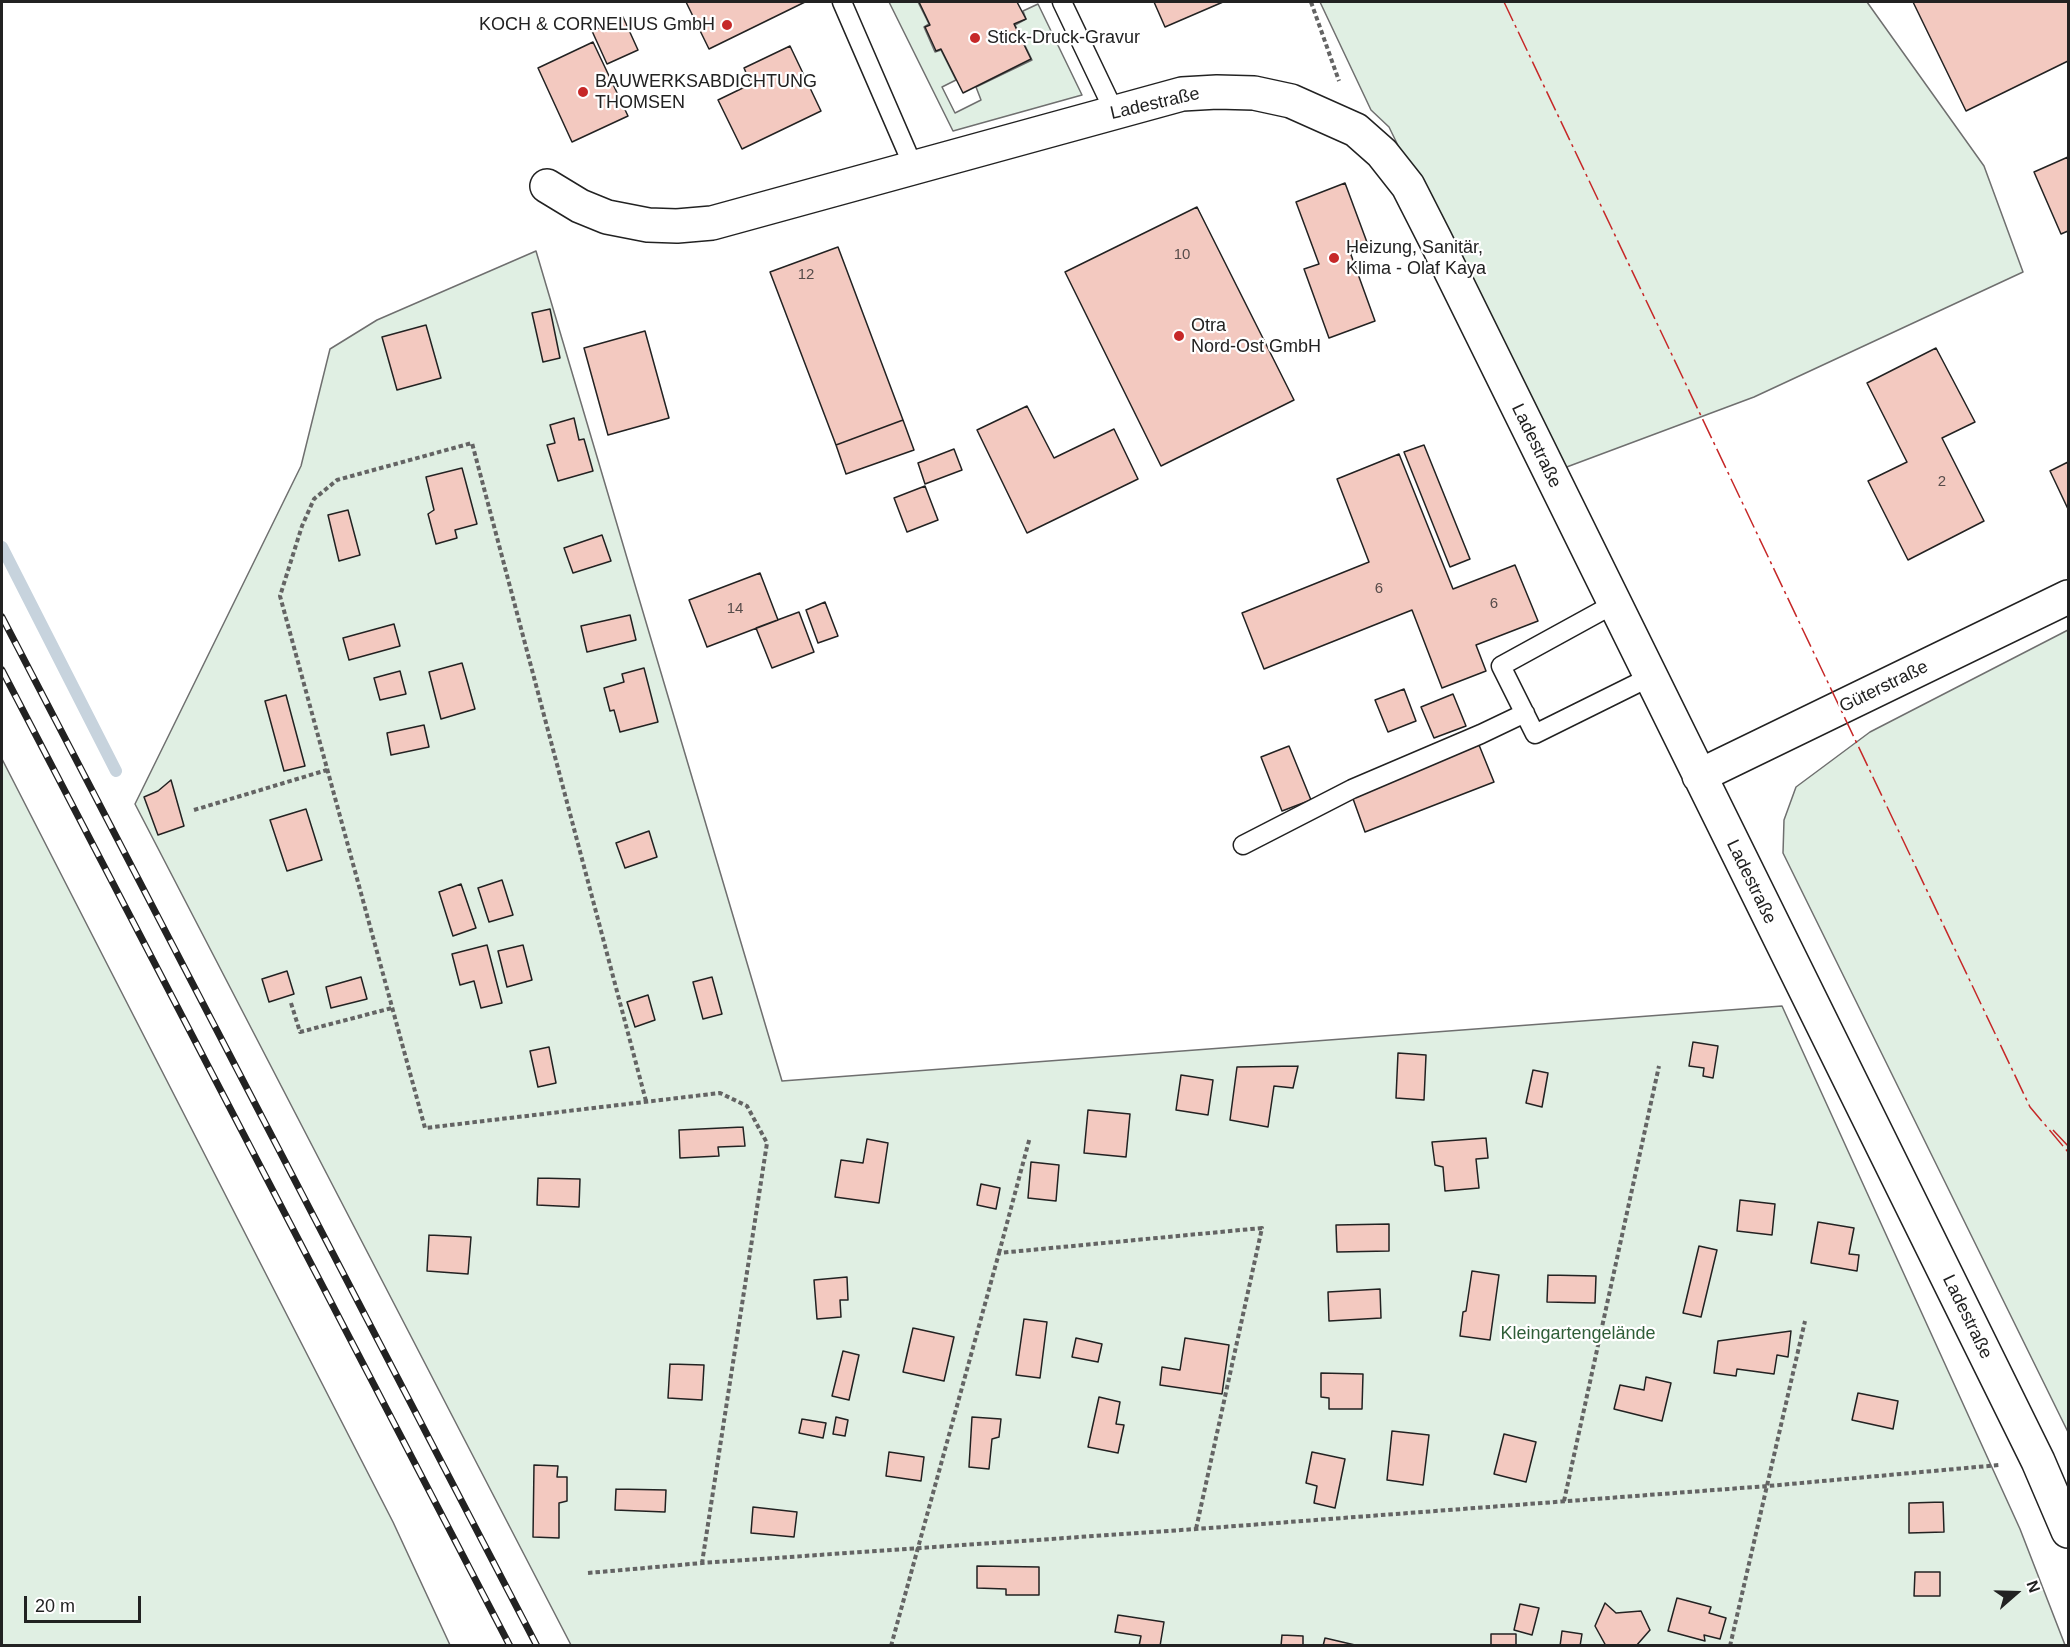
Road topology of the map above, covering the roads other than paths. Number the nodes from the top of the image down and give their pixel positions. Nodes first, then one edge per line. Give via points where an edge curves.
1 (843, 2) edge
2 (1062, 2) edge
3 (1115, 113) junction
4 (914, 168) junction
5 (547, 186) dead end
6 (2068, 597) edge
7 (1614, 604) junction
8 (1650, 677) junction
9 (1525, 713) junction
10 (1699, 776) junction
11 (1243, 845) dead end
12 (2068, 1531) edge

1 - 4 lane
2 - 3 lane
3 - 4 street, Ladestraße
3 - 7 street, Ladestraße via 1182,94 1254,93 1291,101 1356,130 1382,153 1408,186
4 - 5 street, Ladestraße via 712,223 677,226 607,217
6 - 10 street, Güterstraße
7 - 8 street, Ladestraße
7 - 9 lane via 1501,666
8 - 9 lane via 1535,734
8 - 10 street, Ladestraße
9 - 11 lane via 1352,789
10 - 12 street, Ladestraße via 2038,1461

